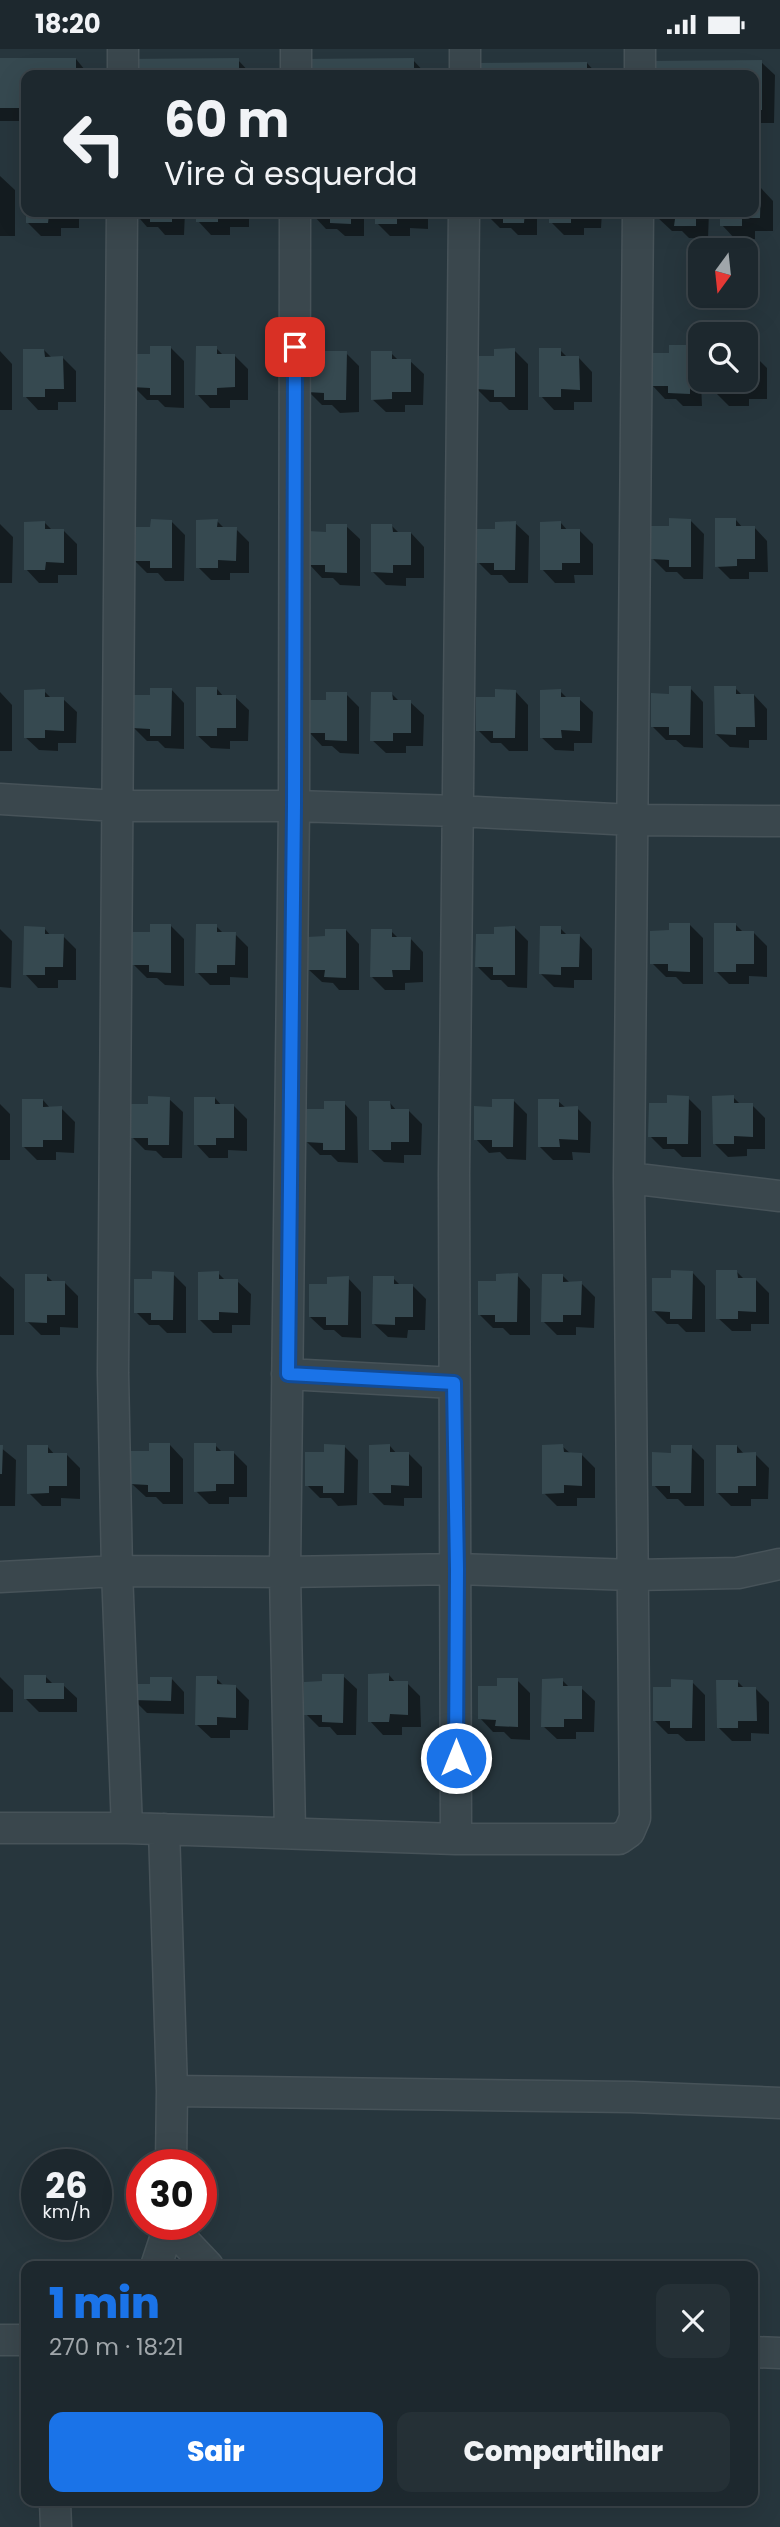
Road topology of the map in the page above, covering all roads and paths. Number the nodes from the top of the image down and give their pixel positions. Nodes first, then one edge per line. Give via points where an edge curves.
1 (123, 49) edge
2 (296, 49) edge
3 (465, 49) edge
4 (640, 49) edge
5 (123, 70) edge
6 (296, 70) edge
7 (465, 70) edge
8 (639, 70) edge
9 (122, 217) edge
10 (295, 217) edge
11 (464, 217) edge
12 (638, 217) edge
13 (0, 799) edge
14 (117, 806) junction
15 (294, 806) junction
16 (458, 811) junction
17 (632, 820) junction
18 (780, 821) edge
19 (629, 1178) junction
20 (780, 1196) edge
21 (288, 1374) junction
22 (454, 1383) junction
23 (780, 1564) edge
24 (457, 1569) junction
25 (117, 1571) junction
26 (285, 1572) junction
27 (633, 1575) junction
28 (0, 1577) edge
29 (0, 1828) edge
30 (127, 1828) junction
31 (164, 1829) junction
32 (290, 1832) junction
33 (456, 1839) junction
34 (172, 2091) junction
35 (780, 2102) edge
36 (171, 2149) edge
37 (165, 2240) edge
38 (184, 2240) edge
39 (158, 2261) edge
40 (203, 2261) edge
41 (0, 2340) edge
42 (21, 2340) edge
43 (758, 2352) edge
44 (780, 2353) edge
45 (55, 2506) edge
46 (56, 2527) edge

1 - 5 street
2 - 6 street
3 - 7 street
4 - 8 street
9 - 14 street
10 - 15 street
11 - 16 street
12 - 17 street
13 - 14 street
14 - 15 street
14 - 25 street via 113,1373
15 - 16 street
15 - 21 street
16 - 17 street
16 - 22 street
17 - 18 street
17 - 19 street
19 - 20 street
19 - 27 street
21 - 22 street
21 - 26 street
22 - 24 street
23 - 27 street via 738,1573
24 - 26 street
24 - 27 street
24 - 33 street
25 - 26 street
25 - 28 street
25 - 30 street
26 - 32 street
27 - 33 street via 635,1818 629,1832 619,1839
29 - 30 street
30 - 31 street
31 - 32 street
31 - 34 street
32 - 33 street
34 - 35 street
34 - 36 street
37 - 39 street
38 - 40 street
41 - 42 street
43 - 44 street
45 - 46 street

